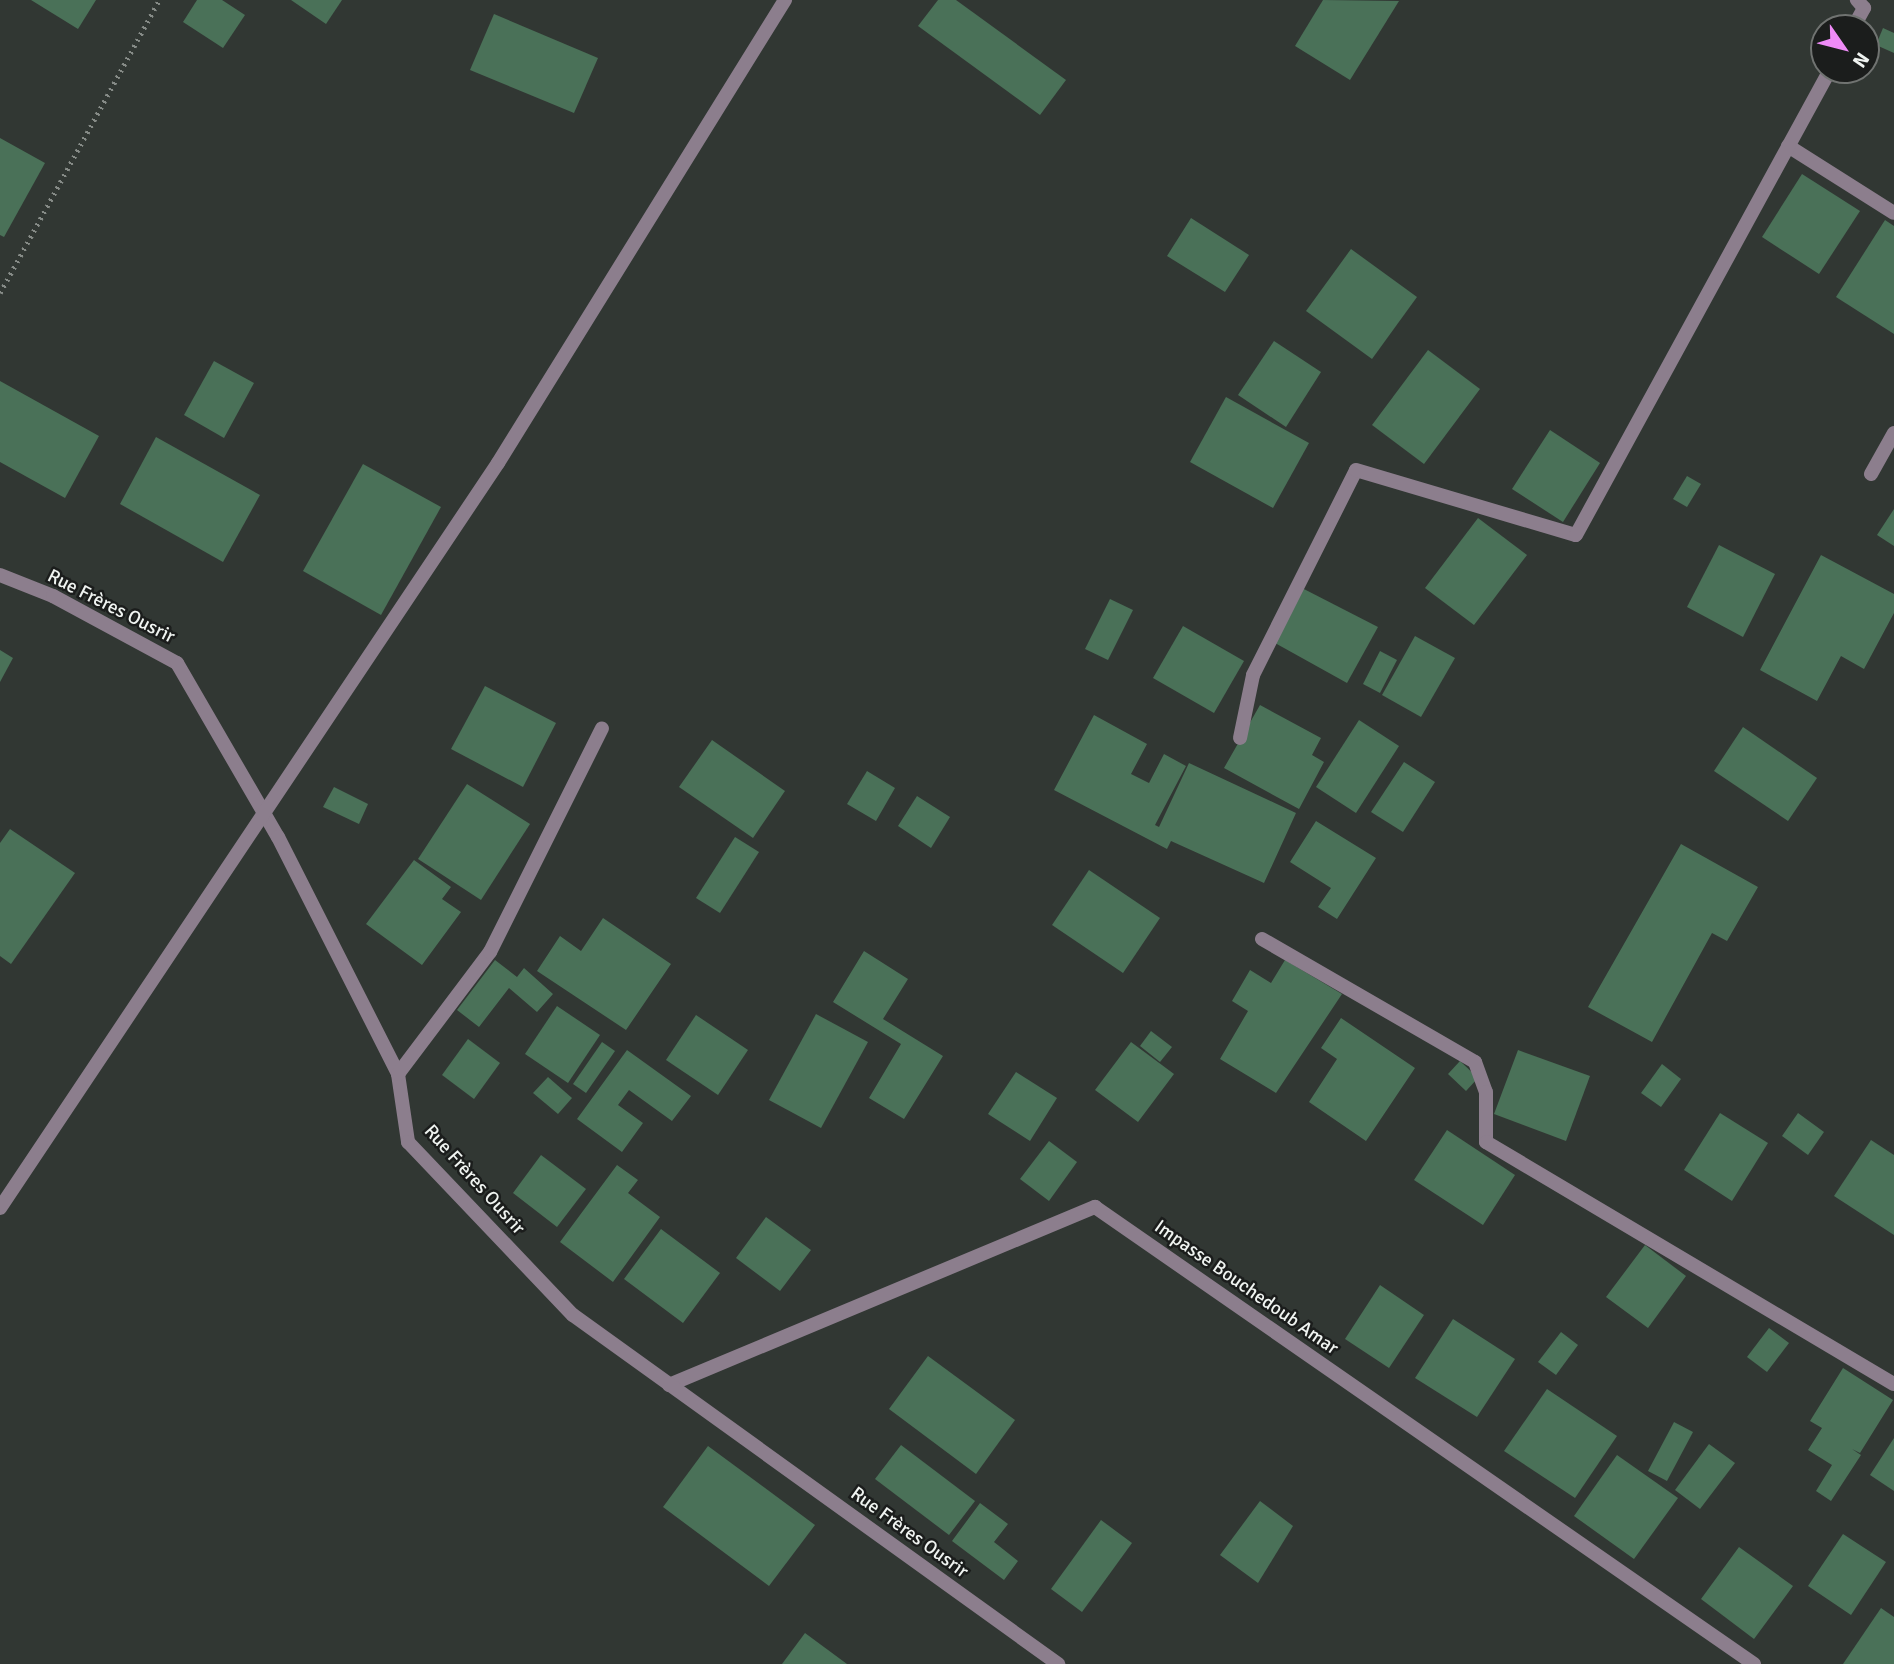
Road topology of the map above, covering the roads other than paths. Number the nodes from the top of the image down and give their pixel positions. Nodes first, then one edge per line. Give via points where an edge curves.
1 (785, 0) edge
2 (1822, 84) edge
3 (1788, 146) junction
4 (1894, 213) edge
5 (1894, 433) edge
6 (1871, 474) dead end
7 (0, 575) edge
8 (602, 728) dead end
9 (1240, 738) dead end
10 (267, 817) junction
11 (1262, 939) dead end
12 (398, 1074) junction
13 (0, 1209) edge
14 (1894, 1384) edge
15 (669, 1385) junction
16 (1058, 1664) edge
17 (1754, 1664) edge

1 - 10 street via 498,463
2 - 3 street
3 - 4 street
3 - 9 street via 1576,535 1356,470 1253,675
5 - 6 street
7 - 10 street, Rue Frères Ousrir via 53,596 177,663
8 - 12 street via 490,952
10 - 12 street, Rue Frères Ousrir
10 - 13 street
11 - 14 street via 1475,1062 1486,1092 1486,1142
12 - 15 street, Rue Frères Ousrir via 408,1142 573,1315
15 - 16 street, Rue Frères Ousrir
15 - 17 street, Impasse Bouchedoub Amar via 1095,1207

